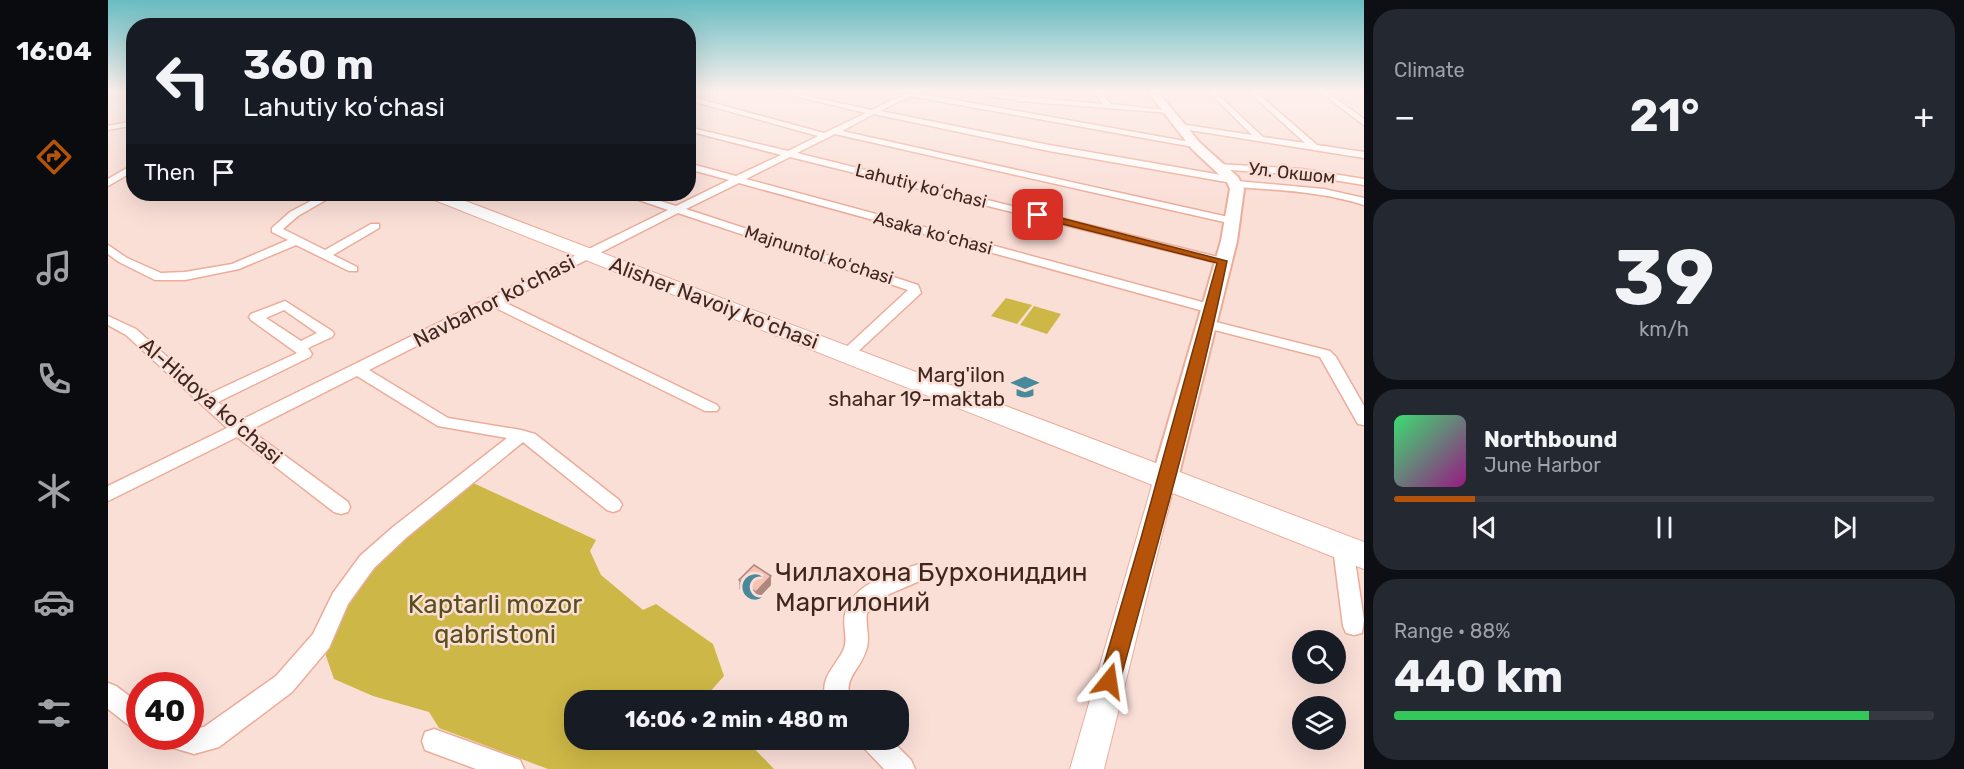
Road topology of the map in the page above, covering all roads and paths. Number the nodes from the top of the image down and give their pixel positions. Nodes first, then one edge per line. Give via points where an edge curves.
1 (806, 128) edge
2 (841, 128) edge
3 (952, 128) edge
4 (1098, 128) edge
5 (1182, 128) edge
6 (1193, 128) edge
7 (1249, 128) edge
8 (1292, 128) edge
9 (696, 131) edge
10 (830, 134) junction
11 (1260, 138) junction
12 (1196, 146) junction
13 (1314, 147) junction
14 (789, 154) junction
15 (1364, 155) edge
16 (1219, 167) junction
17 (696, 168) edge
18 (126, 171) edge
19 (736, 179) junction
20 (1234, 182) junction
21 (1364, 182) edge
22 (108, 183) edge
23 (696, 200) edge
24 (315, 201) edge
25 (451, 201) edge
26 (652, 201) edge
27 (693, 201) edge
28 (1364, 202) edge
29 (678, 209) junction
30 (1233, 221) junction
31 (375, 226) dead end
32 (295, 242) junction
33 (108, 248) edge
34 (326, 254) junction
35 (588, 254) junction
36 (123, 260) junction
37 (1222, 261) junction
38 (108, 265) edge
39 (353, 269) dead end
40 (493, 301) junction
41 (1210, 316) junction
42 (108, 320) edge
43 (300, 347) dead end
44 (846, 355) junction
45 (358, 370) junction
46 (208, 401) junction
47 (711, 408) dead end
48 (1364, 420) edge
49 (239, 430) junction
50 (521, 435) junction
51 (1165, 478) junction
52 (108, 494) edge
53 (613, 505) dead end
54 (341, 507) dead end
55 (1353, 552) edge
56 (922, 571) dead end
57 (1354, 626) dead end
58 (835, 690) edge
59 (108, 694) edge
60 (126, 708) edge
61 (204, 740) edge
62 (434, 741) dead end
63 (884, 750) edge
64 (511, 769) edge
65 (902, 769) edge
66 (1087, 769) edge

1 - 10 street
2 - 10 street, Navbahor koʻchasi
3 - 20 street
4 - 12 street
5 - 12 main road
6 - 11 street
7 - 11 street
8 - 13 street
9 - 14 street, Lahutiy koʻchasi
10 - 14 street, Navbahor koʻchasi
10 - 30 street
11 - 13 street
12 - 16 main road
13 - 15 street
14 - 19 street, Navbahor koʻchasi
14 - 37 street, Lahutiy koʻchasi
16 - 20 main road
16 - 21 street, Ул. Окшом via 1302,172
17 - 19 street, Asaka koʻchasi
18 - 22 street
19 - 23 street, Navbahor koʻchasi
19 - 41 street, Asaka koʻchasi
20 - 28 street via 1338,194
20 - 30 main road
24 - 32 street via 276,230
25 - 35 main road, Alisher Navoiy koʻchasi
26 - 29 street, Majnuntol koʻchasi
27 - 29 street, Navbahor koʻchasi
29 - 35 street, Navbahor koʻchasi
29 - 44 street, Majnuntol koʻchasi via 914,288 915,293
30 - 37 main road
31 - 34 street
32 - 34 street
32 - 36 street via 235,267 184,276 159,276
33 - 36 street
34 - 39 street
35 - 40 street, Navbahor koʻchasi
35 - 44 main road, Alisher Navoiy koʻchasi
36 - 38 street
37 - 41 main road
40 - 45 street, Navbahor koʻchasi
40 - 47 street
41 - 48 street, Asaka koʻchasi via 1325,354
41 - 51 main road
42 - 46 street, Al-Hidoya koʻchasi via 132,332
43 - 46 street via 305,354
44 - 51 main road, Alisher Navoiy koʻchasi
45 - 49 street, Navbahor koʻchasi
45 - 50 street via 444,422
46 - 49 street, Al-Hidoya koʻchasi
49 - 52 street, Navbahor koʻchasi
49 - 54 street, Al-Hidoya koʻchasi
50 - 53 street via 538,444
50 - 61 street via 367,562 340,599 329,628 300,668 265,699
51 - 55 main road, Alisher Navoiy koʻchasi
51 - 66 street
55 - 57 street
56 - 58 street via 871,594 859,605 854,618 856,646 836,681
59 - 60 street
62 - 64 street
63 - 65 street

